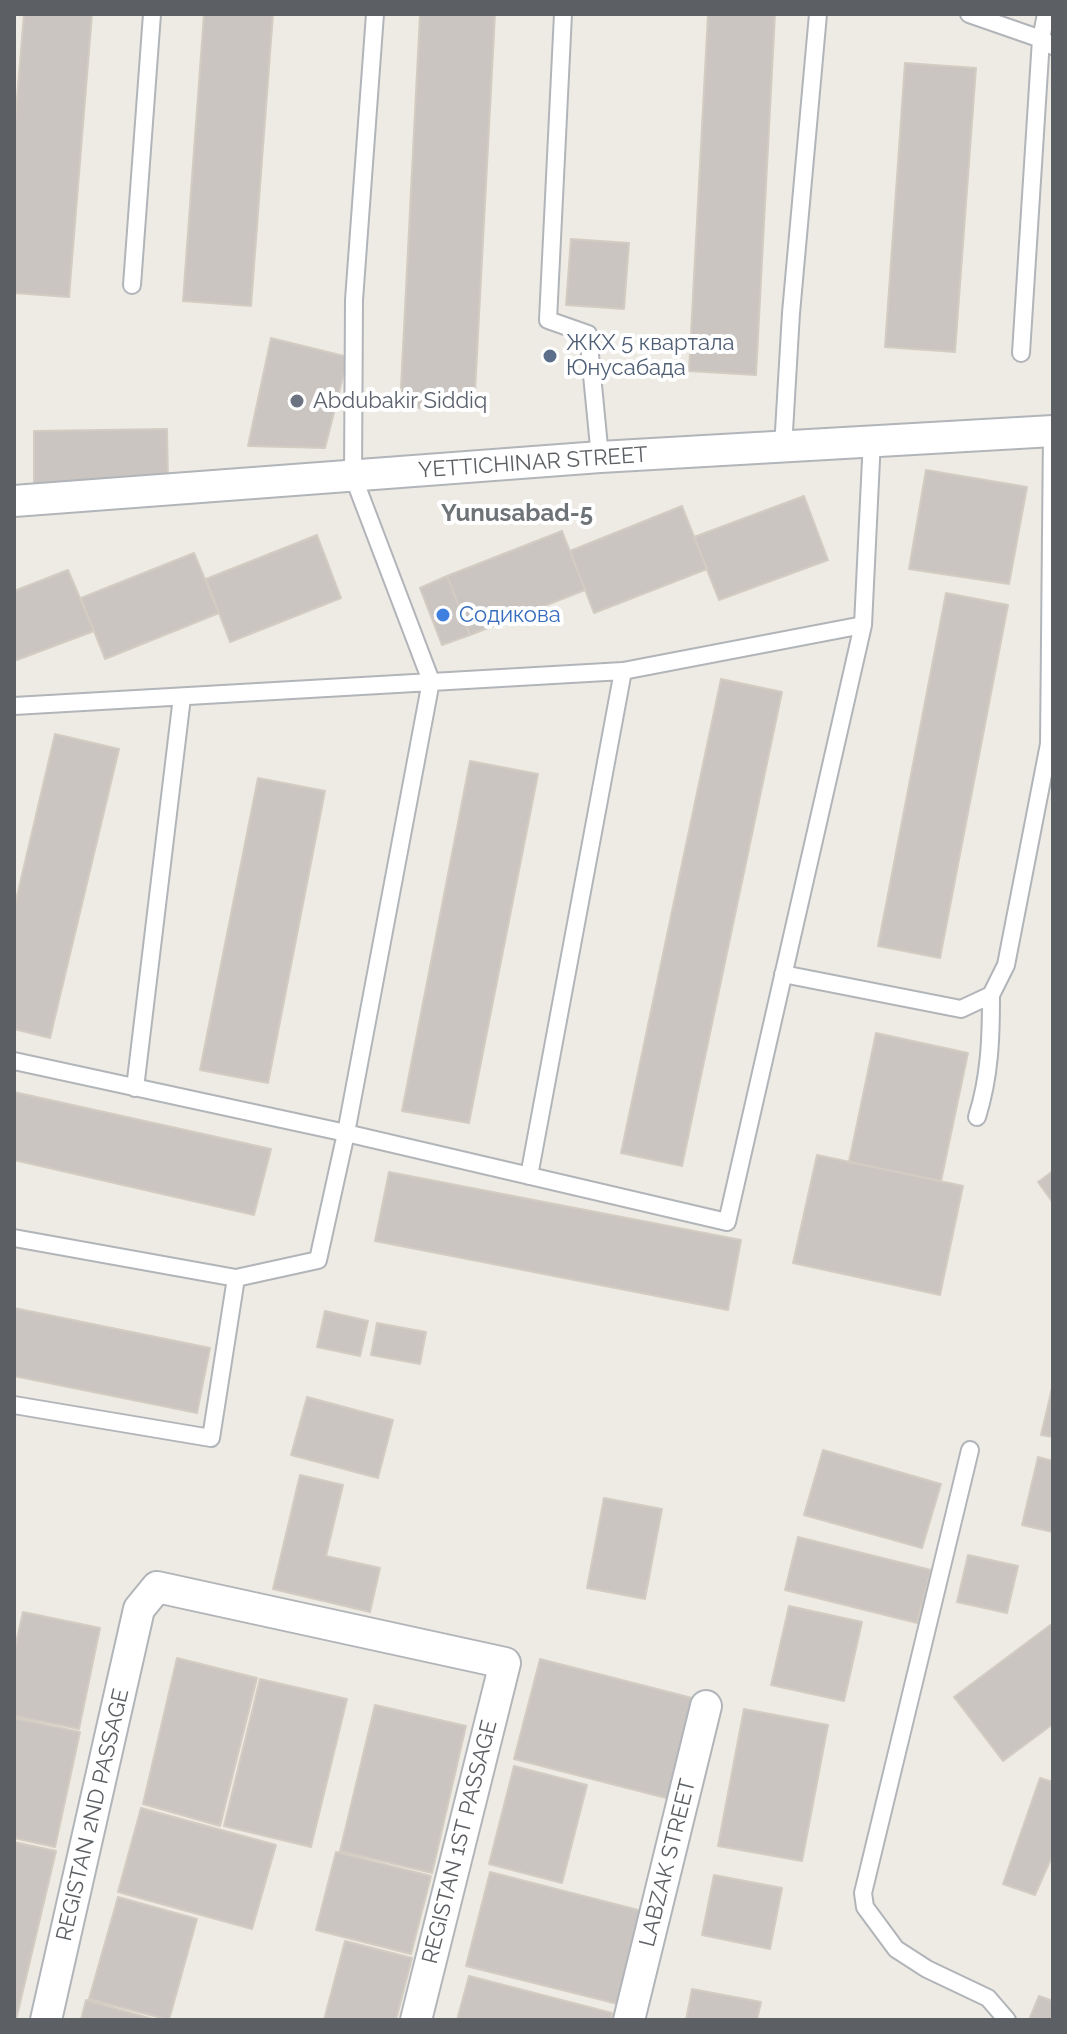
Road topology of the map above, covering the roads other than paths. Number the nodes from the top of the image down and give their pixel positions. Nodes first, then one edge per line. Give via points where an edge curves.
1 (152, 14) edge
2 (375, 14) edge
3 (563, 14) edge
4 (818, 14) edge
5 (969, 14) edge
6 (1046, 14) edge
7 (1047, 42) edge
8 (132, 285) dead end
9 (1021, 353) dead end
10 (1053, 431) edge
11 (872, 439) junction
12 (783, 448) junction
13 (600, 457) junction
14 (353, 476) junction
15 (14, 501) edge
16 (863, 625) junction
17 (623, 671) junction
18 (431, 681) junction
19 (182, 697) junction
20 (14, 706) edge
21 (783, 974) junction
22 (991, 995) junction
23 (14, 1061) edge
24 (135, 1088) junction
25 (977, 1117) dead end
26 (346, 1133) junction
27 (529, 1176) junction
28 (14, 1238) edge
29 (236, 1278) junction
30 (14, 1405) edge
31 (970, 1450) dead end
32 (505, 1663) joint
33 (706, 1706) dead end
34 (46, 2020) edge
35 (416, 2020) edge
36 (629, 2020) edge
37 (1007, 2020) edge

1 - 8 lane
2 - 14 lane via 354,300
3 - 13 lane via 548,320 588,334
4 - 12 lane
5 - 7 lane
6 - 7 lane
7 - 9 lane
10 - 11 street, YETTICHINАR STREET
10 - 22 lane via 1049,744 1006,965
11 - 12 street, YETTICHINАR STREET
11 - 16 lane
12 - 13 street, YETTICHINАR STREET
13 - 14 street, YETTICHINАR STREET
14 - 15 street, YETTICHINАR STREET
14 - 18 lane
16 - 17 lane
16 - 21 lane
17 - 18 lane
17 - 27 lane
18 - 19 lane
18 - 26 lane
19 - 20 lane
19 - 24 lane
21 - 22 lane via 961,1009
21 - 27 lane via 727,1222
22 - 25 lane via 991,1052
23 - 24 lane
24 - 26 lane
26 - 27 lane
26 - 29 lane via 318,1260
28 - 29 lane
29 - 30 lane via 211,1438
31 - 37 lane via 863,1893 865,1907 896,1949 988,1998
32 - 34 street, REGISTAN 2ND PASSAGE via 157,1587 139,1609
32 - 35 street, REGISTAN 1ST PASSAGE
33 - 36 street, LABZAK STREET

